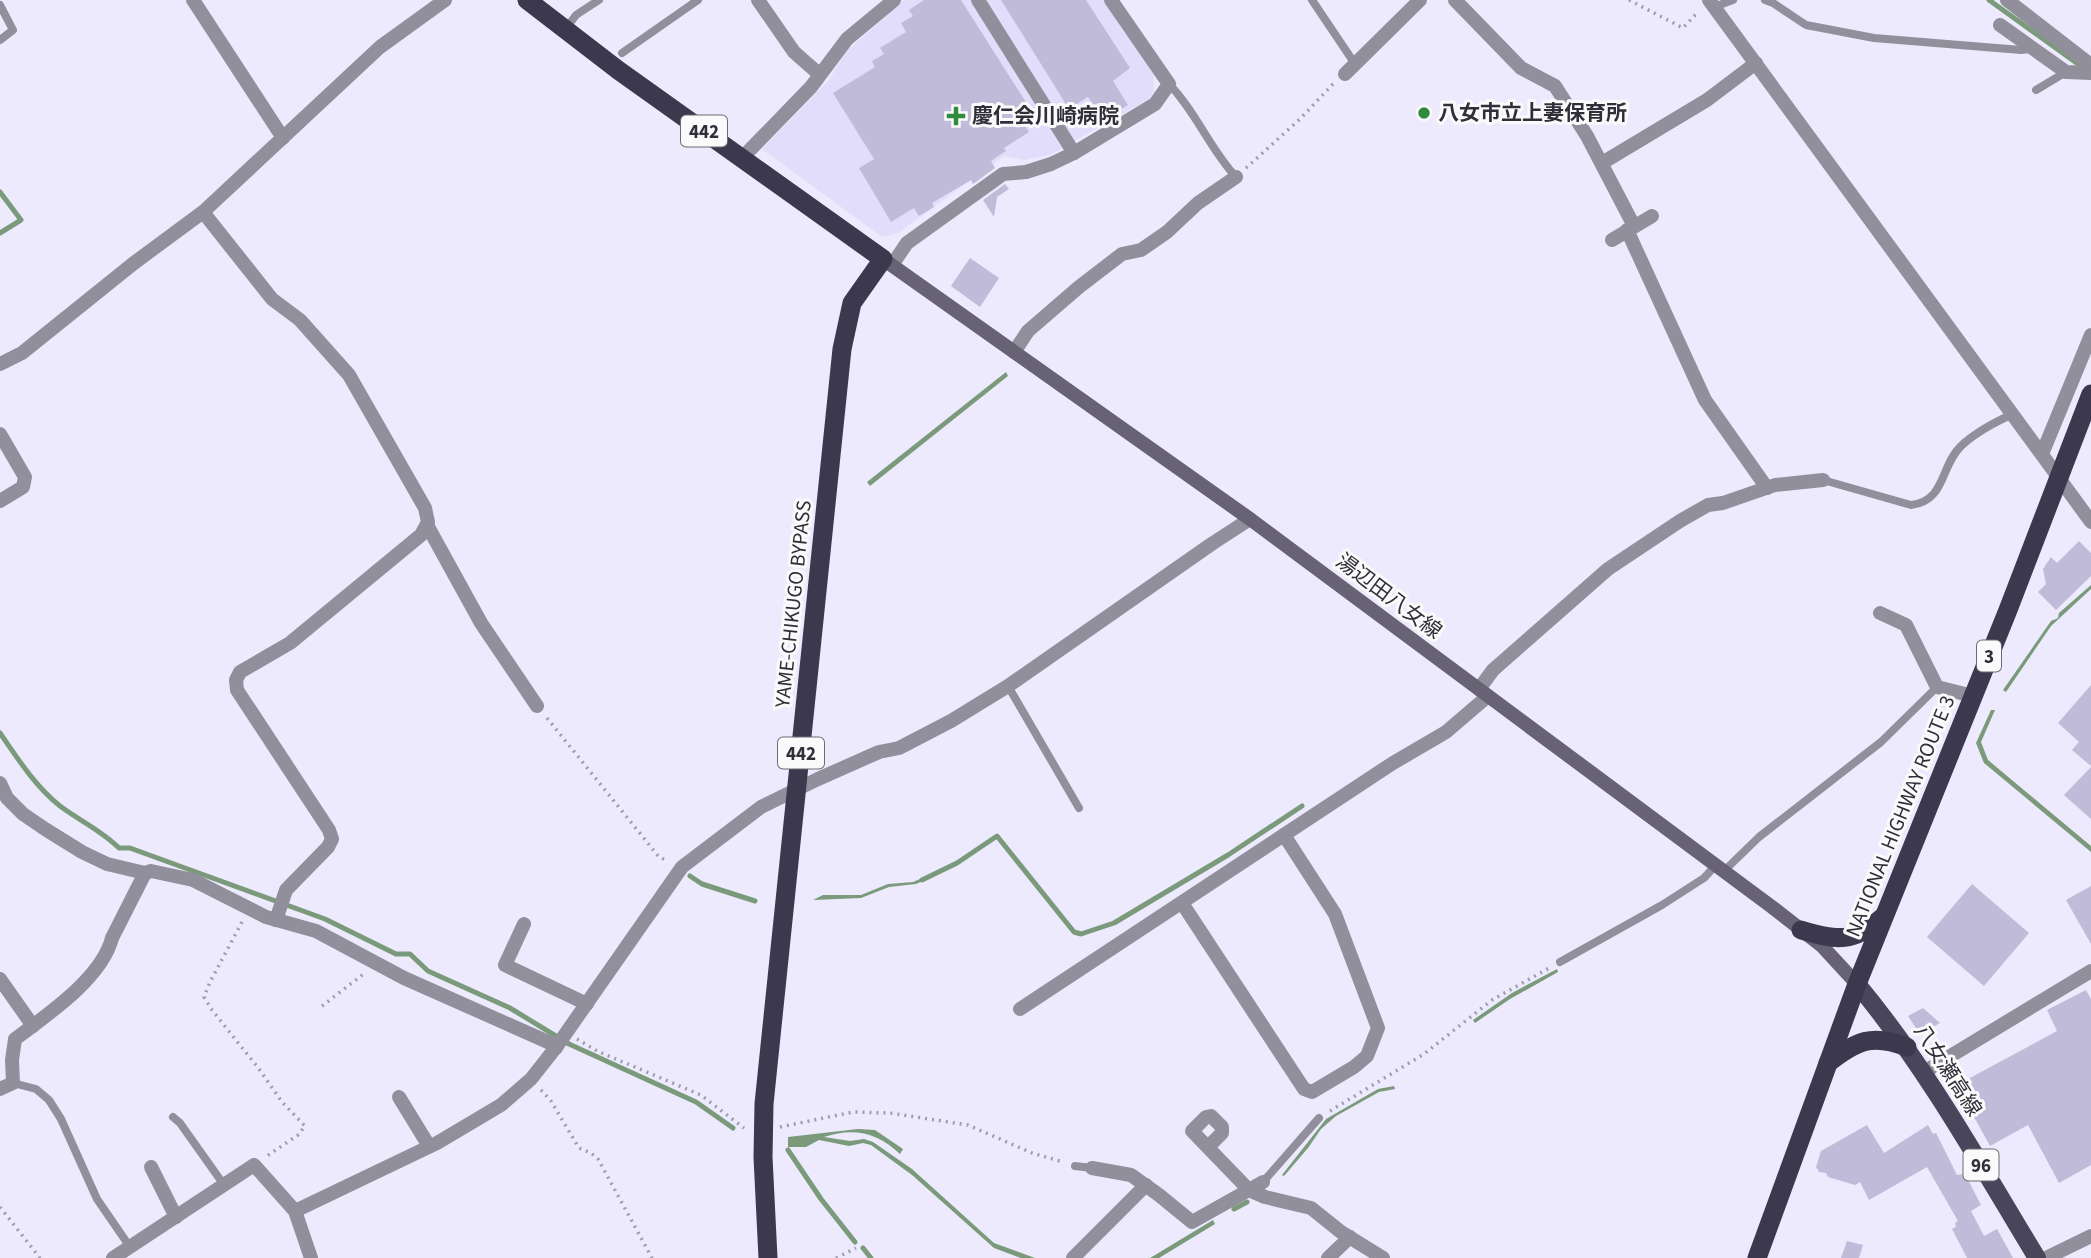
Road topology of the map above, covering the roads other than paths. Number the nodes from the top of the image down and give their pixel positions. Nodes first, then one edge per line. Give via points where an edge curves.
1 (193, 0) edge
2 (445, 0) edge
3 (527, 0) edge
4 (599, 0) edge
5 (698, 0) edge
6 (758, 0) edge
7 (894, 0) edge
8 (978, 0) edge
9 (1111, 0) edge
10 (1312, 0) edge
11 (1420, 0) edge
12 (1455, 0) edge
13 (1733, 0) edge
14 (1765, 0) edge
15 (2007, 0) edge
16 (0, 5) edge
17 (1708, 5) edge
18 (2000, 25) dead end
19 (565, 30) junction
20 (0, 40) edge
21 (2034, 49) junction
22 (622, 53) dead end
23 (1756, 63) junction
24 (2091, 65) edge
25 (1350, 69) joint
26 (2066, 72) junction
27 (2091, 73) edge
28 (819, 74) junction
29 (1169, 84) junction
30 (2036, 90) dead end
31 (283, 138) junction
32 (1074, 153) junction
33 (742, 158) junction
34 (1602, 163) junction
35 (1236, 177) joint
36 (203, 212) junction
37 (1652, 216) dead end
38 (1630, 228) junction
39 (1612, 240) dead end
40 (888, 262) junction
41 (2091, 335) edge
42 (1014, 352) junction
43 (0, 364) edge
44 (2091, 394) edge
45 (2013, 414) junction
46 (0, 435) edge
47 (2042, 454) junction
48 (2059, 478) junction
49 (1822, 480) joint
50 (1767, 488) junction
51 (0, 501) edge
52 (1250, 519) junction
53 (2091, 522) edge
54 (427, 525) junction
55 (1880, 613) dead end
56 (1008, 686) junction
57 (1937, 687) junction
58 (1484, 692) junction
59 (1973, 696) junction
60 (537, 706) road end
61 (0, 783) edge
62 (798, 788) junction
63 (1079, 808) dead end
64 (1284, 835) junction
65 (1720, 868) junction
66 (145, 873) junction
67 (1182, 903) junction
68 (1884, 917) junction
69 (276, 920) junction
70 (524, 924) dead end
71 (1801, 930) junction
72 (1560, 962) road end
73 (2091, 971) edge
74 (0, 979) edge
75 (1857, 984) junction
76 (587, 1004) junction
77 (1020, 1009) dead end
78 (33, 1026) junction
79 (561, 1041) junction
80 (1907, 1047) junction
81 (1827, 1064) junction
82 (1924, 1072) junction
83 (6, 1086) edge
84 (399, 1097) dead end
85 (173, 1117) dead end
86 (1319, 1118) road end
87 (429, 1146) junction
88 (1208, 1147) dead end
89 (1075, 1166) road end
90 (151, 1167) dead end
91 (1092, 1168) joint
92 (1263, 1182) joint
93 (224, 1185) junction
94 (1146, 1185) junction
95 (1249, 1189) junction
96 (295, 1211) junction
97 (176, 1217) junction
98 (2091, 1236) edge
99 (1350, 1237) junction
100 (130, 1247) junction
101 (113, 1258) edge
102 (312, 1258) edge
103 (768, 1258) edge
104 (1073, 1258) edge
105 (1328, 1258) edge
106 (1383, 1258) edge
107 (1757, 1258) edge
108 (2037, 1258) edge
109 (2046, 1258) edge

1 - 31 street
2 - 31 street via 380,47
3 - 19 highway, 442
4 - 19 lane via 576,15
5 - 22 lane
6 - 28 street via 794,52
7 - 28 street via 847,39
8 - 32 street
9 - 29 street
10 - 25 lane
11 - 25 street
12 - 34 street via 1521,68 1555,86
13 - 17 lane
14 - 21 lane via 1806,25 1860,36
15 - 24 street
16 - 20 lane via 13,30
17 - 23 street
18 - 21 street
19 - 33 highway, 442
21 - 26 street
23 - 34 street via 1707,100
23 - 45 street
26 - 27 street
26 - 30 lane
28 - 33 street
29 - 32 street via 1155,104
29 - 35 lane
31 - 36 street
32 - 40 street via 1026,172 1003,174 907,243
33 - 40 highway, 442
34 - 38 street
35 - 42 street via 1167,232 1141,250 1122,254 1079,287 1028,331
36 - 43 street via 22,353
36 - 54 street via 272,299 300,320 349,375 425,508
37 - 38 street
38 - 39 street
38 - 50 street via 1706,400
40 - 42 main road, 湯辺田八女線
40 - 62 highway, YAME-CHIKUGO BYPASS / 442 via 852,303 842,349
41 - 47 street
42 - 52 main road, 湯辺田八女線
44 - 48 highway, NATIONAL HIGHWAY ROUTE 3 / 3
45 - 47 street
45 - 49 lane via 1960,447 1935,494 1923,503 1911,505
46 - 51 street via 25,477 23,487
47 - 48 street
48 - 53 street
48 - 59 highway, NATIONAL HIGHWAY ROUTE 3 / 3
49 - 50 street
50 - 58 street via 1707,505 1608,569 1493,670
52 - 56 street
52 - 58 main road, 湯辺田八女線
54 - 60 street via 481,623
54 - 69 street via 422,535 290,643 240,672 236,680 237,690 331,839 286,890
55 - 57 street via 1906,625
56 - 62 street via 899,748 879,752
56 - 63 lane
57 - 59 street
57 - 65 lane via 1881,742
58 - 64 street via 1446,732
58 - 65 main road, 湯辺田八女線
59 - 68 highway, NATIONAL HIGHWAY ROUTE 3 / 3
61 - 66 street via 7,798 45,830 107,863
62 - 76 street via 761,807 682,866
62 - 103 highway, YAME-CHIKUGO BYPASS / 442 via 764,1104
64 - 67 street
64 - 67 street via 1335,914 1378,1028 1367,1056 1354,1067 1312,1092 1304,1089
65 - 71 main road, 湯辺田八女線
65 - 72 lane
66 - 69 street via 193,880
66 - 78 street via 109,949 78,990
67 - 77 street
68 - 71 highway via 1846,939
68 - 75 highway, NATIONAL HIGHWAY ROUTE 3 / 3
69 - 79 street via 316,931 404,978 548,1042
70 - 76 street via 505,965
71 - 75 main road, 湯辺田八女線
73 - 82 street
74 - 78 street
75 - 80 main road, 八女瀬高線 / 96
75 - 81 highway, NATIONAL HIGHWAY ROUTE 3 / 3
76 - 79 street
78 - 83 street via 15,1038
79 - 87 street via 531,1079 501,1105
80 - 81 highway via 1865,1041
80 - 82 main road, 八女瀬高線 / 96
81 - 107 highway, NATIONAL HIGHWAY ROUTE 3 / 3
82 - 108 main road, 八女瀬高線 / 96
83 - 100 lane via 36,1089 49,1100 97,1199
84 - 87 street
85 - 93 lane
86 - 92 lane
87 - 96 street
88 - 95 street
89 - 91 lane
90 - 97 street
91 - 94 street via 1131,1175
92 - 95 street
93 - 96 street via 254,1165
93 - 97 street
94 - 95 street via 1192,1222
94 - 104 street
95 - 99 street via 1311,1208
96 - 102 street
97 - 100 street
98 - 109 street
99 - 105 street
99 - 106 street
100 - 101 street

